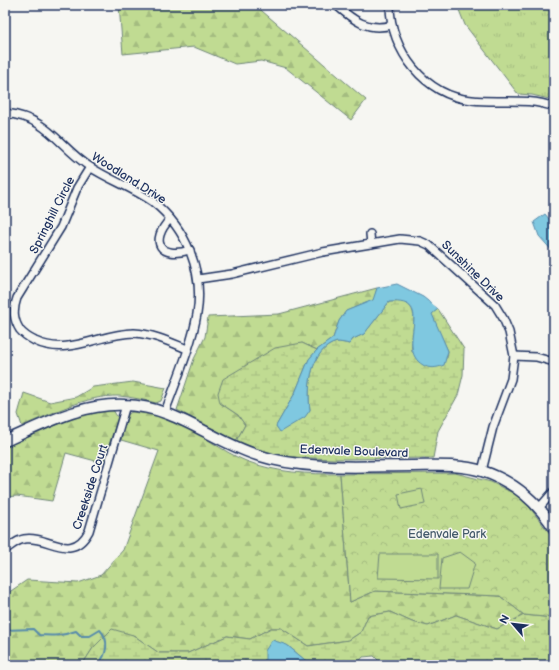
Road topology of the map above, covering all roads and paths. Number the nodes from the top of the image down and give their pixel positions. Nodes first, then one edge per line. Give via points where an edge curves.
1 (336, 5) edge
2 (390, 5) edge
3 (392, 25) junction
4 (554, 108) edge
5 (5, 113) edge
6 (90, 167) junction
7 (170, 219) junction
8 (370, 234) dead end
9 (371, 244) junction
10 (190, 250) junction
11 (198, 279) junction
12 (187, 349) junction
13 (514, 356) junction
14 (554, 362) edge
15 (126, 405) junction
16 (165, 412) junction
17 (5, 441) edge
18 (482, 471) junction
19 (554, 491) edge
20 (539, 508) junction
21 (554, 528) edge
22 (5, 550) edge

1 - 3 street via 362,25 375,28
2 - 3 street
3 - 4 street via 405,58 427,82 440,90 470,100 533,102
5 - 6 street, Woodland Drive via 19,115 44,125 78,159
6 - 7 street, Woodland Drive via 152,202
6 - 12 street, Springhill Circle via 77,188 61,227 17,298 14,307 17,324 28,337 53,346 79,345 119,334 135,333 168,340
7 - 10 street, Woodland Drive
7 - 10 street via 159,234 162,248 170,253
8 - 9 street
9 - 11 street, Sunshine Drive
9 - 13 street, Sunshine Drive via 410,239 420,241 437,251 495,305 504,318
10 - 11 street, Woodland Drive
11 - 12 street, Woodland Drive via 197,315
12 - 16 street, Woodland Drive
13 - 14 street via 536,356
13 - 18 street, Sunshine Drive via 511,379 493,426
15 - 16 street, Edenvale Boulevard
15 - 17 street, Edenvale Boulevard via 80,410
15 - 22 street, Creekside Court via 89,531 85,537 68,547 29,538 22,539
16 - 18 street, Edenvale Boulevard via 186,420 236,447 280,461 325,466 447,466
18 - 20 street, Edenvale Boulevard via 520,490
19 - 20 street
20 - 21 street, Edenvale Boulevard

